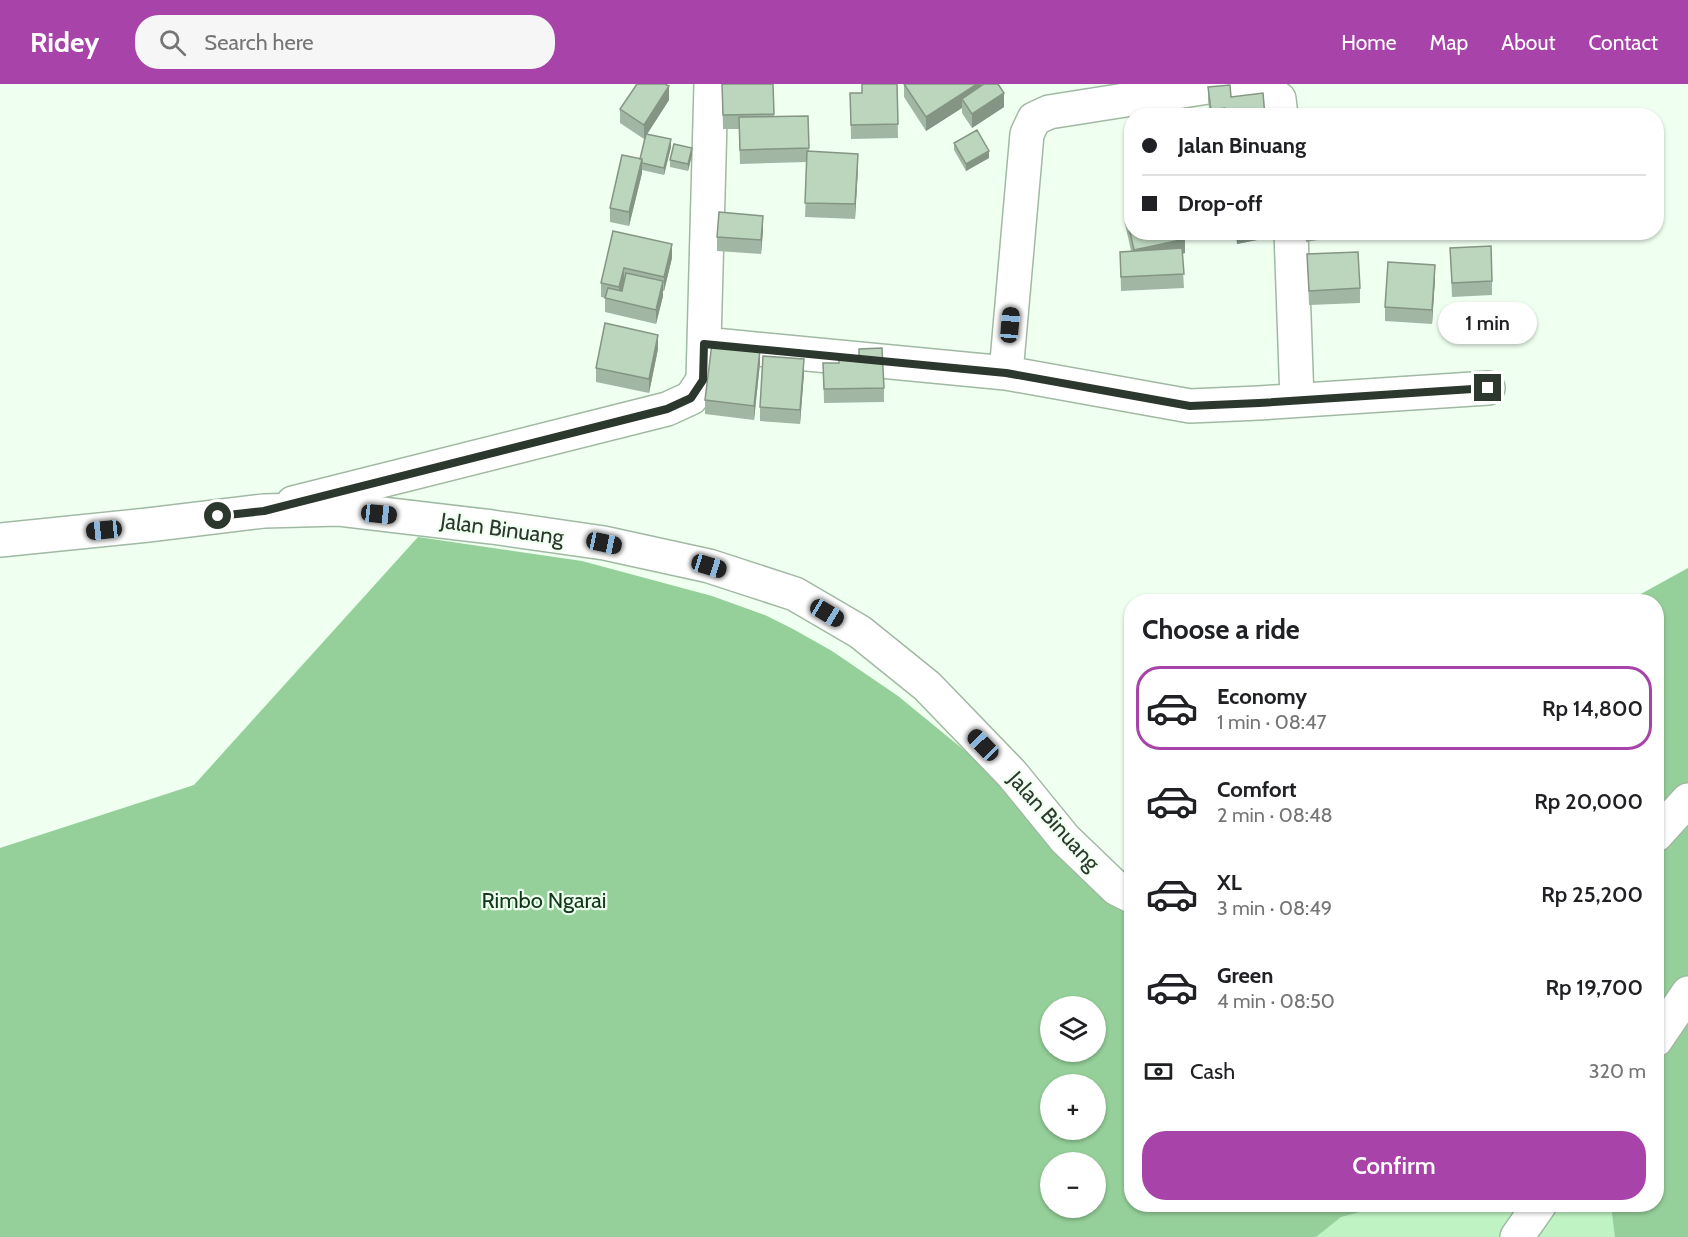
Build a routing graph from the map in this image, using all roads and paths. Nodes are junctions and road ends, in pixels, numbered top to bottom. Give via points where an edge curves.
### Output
1 (711, 84) edge
2 (1229, 84) edge
3 (1280, 108) edge
4 (1291, 240) edge
5 (704, 344) junction
6 (1006, 373) junction
7 (1488, 388) dead end
8 (1297, 400) junction
9 (264, 511) junction
10 (0, 540) edge
11 (1688, 800) edge
12 (1664, 826) edge
13 (1124, 892) edge
14 (1688, 993) edge
15 (1664, 1029) edge
16 (1534, 1212) edge
17 (1517, 1237) edge

1 - 5 street
2 - 3 street via 1261,86 1279,99
2 - 6 street via 1049,112 1034,119 1027,134
4 - 8 street
5 - 6 street
5 - 9 street via 703,380 691,398 667,409
6 - 8 street via 1190,406
7 - 8 street
9 - 10 street, Jalan Binuang
9 - 13 street, Jalan Binuang via 339,509 604,543 709,566 795,594 860,632 927,686 1012,774 1065,839
11 - 12 street
14 - 15 street
16 - 17 street

